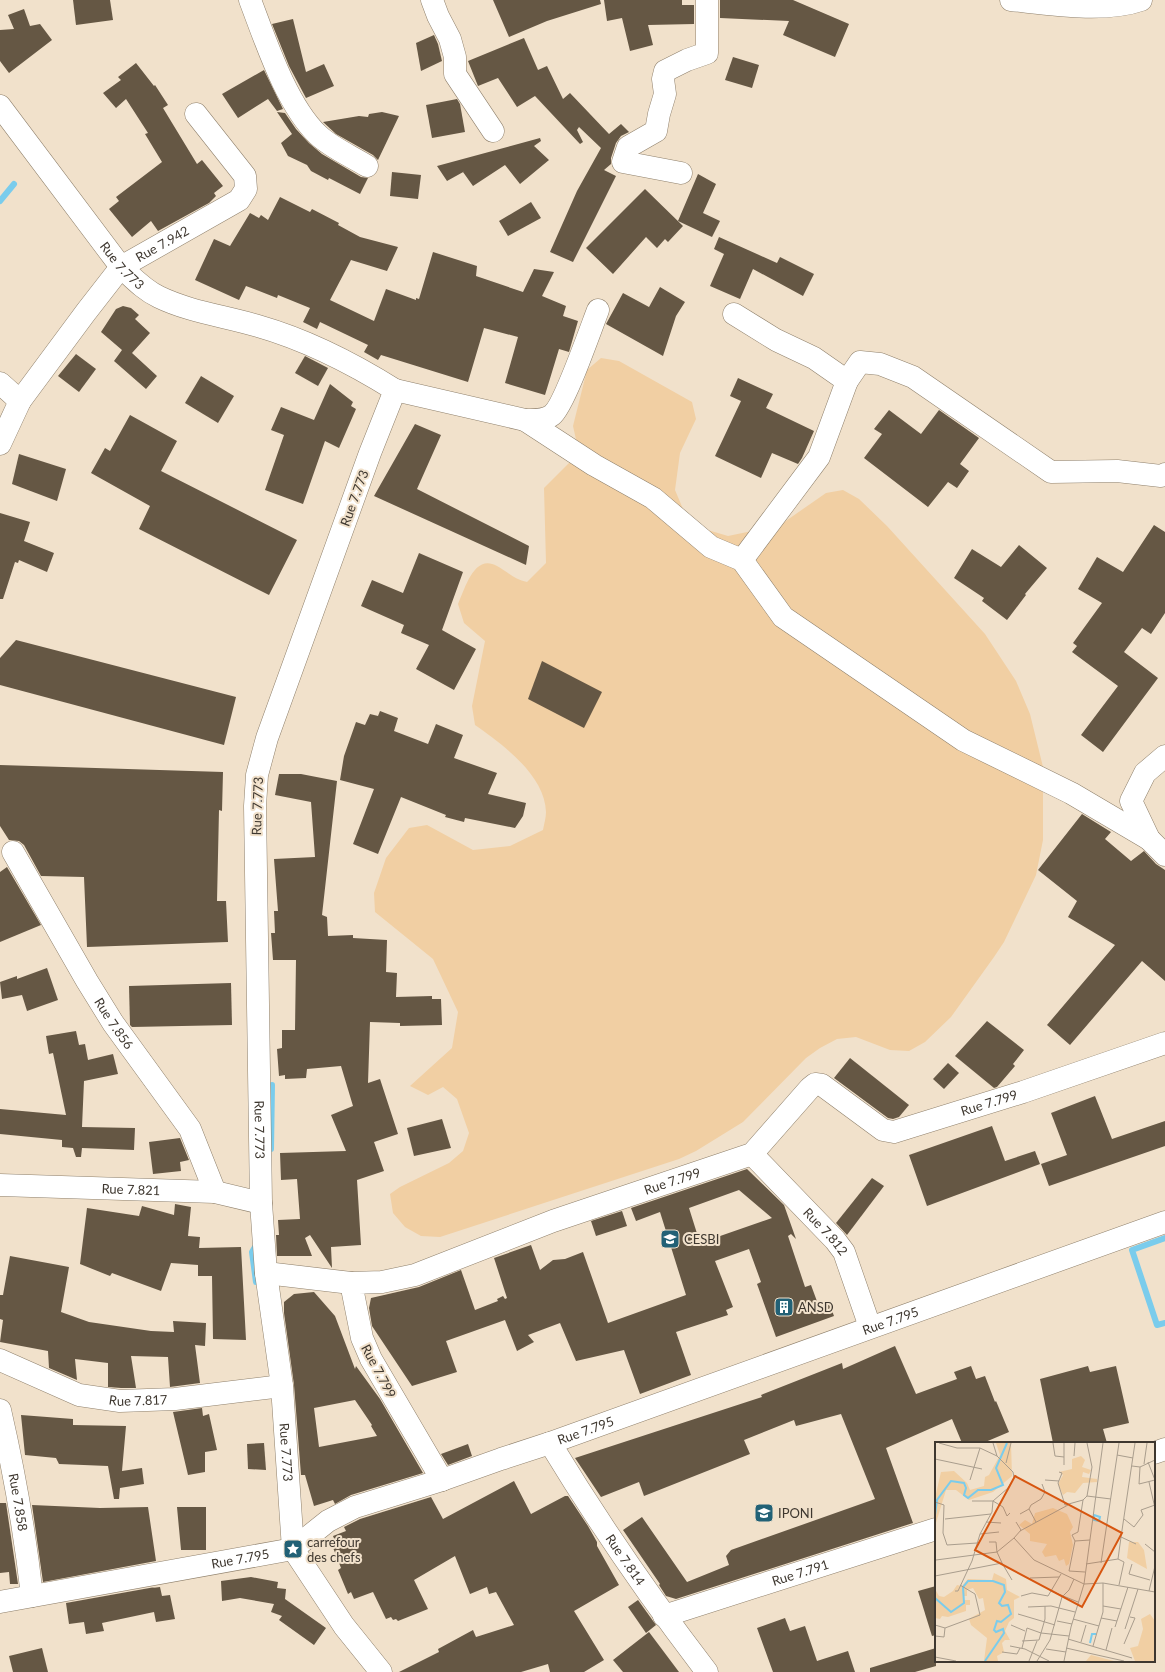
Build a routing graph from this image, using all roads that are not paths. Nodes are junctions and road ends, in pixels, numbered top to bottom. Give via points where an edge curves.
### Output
1 (250, 0) edge
2 (432, 0) edge
3 (706, 0) edge
4 (1011, 0) edge
5 (1141, 0) edge
6 (0, 106) edge
7 (196, 114) dead end
8 (493, 131) dead end
9 (367, 166) dead end
10 (681, 173) dead end
11 (121, 267) junction
12 (598, 310) dead end
13 (734, 314) dead end
14 (847, 381) junction
15 (0, 384) edge
16 (395, 390) junction
17 (20, 402) junction
18 (525, 420) junction
19 (0, 444) edge
20 (1165, 474) edge
21 (742, 560) junction
22 (1165, 756) edge
23 (1148, 839) junction
24 (12, 852) dead end
25 (1165, 855) edge
26 (1165, 1043) edge
27 (752, 1154) junction
28 (0, 1185) edge
29 (215, 1192) junction
30 (261, 1203) junction
31 (1165, 1222) edge
32 (266, 1273) junction
33 (351, 1283) junction
34 (870, 1327) junction
35 (0, 1360) edge
36 (282, 1386) junction
37 (0, 1410) edge
38 (550, 1443) junction
39 (1165, 1449) edge
40 (1155, 1453) edge
41 (442, 1480) junction
42 (935, 1529) edge
43 (293, 1549) junction
44 (32, 1596) junction
45 (0, 1602) edge
46 (664, 1616) junction
47 (382, 1672) edge
48 (707, 1672) edge

1 - 9 street via 278,72 301,114 318,135
2 - 8 street via 450,39 455,57 455,74
3 - 10 street via 707,54 664,71 665,94 656,131 628,147 623,162
4 - 5 street via 1096,7
6 - 11 street, Rue 7.773
7 - 11 street, Rue 7.942 via 245,176 246,189 239,200
11 - 16 street, Rue 7.773 via 158,297 204,314 258,326 307,343 361,369
11 - 17 street, Rue 7.942
12 - 18 street via 563,397 553,414 542,420
13 - 14 street via 776,340 814,358
14 - 20 street via 860,362 880,364 913,377 1051,472 1117,471 1161,476
14 - 21 street via 820,457
15 - 17 street
16 - 18 street
16 - 30 street, Rue 7.773 via 267,738 257,775 255,806
17 - 19 street, Rue 7.942
18 - 21 street via 653,498 711,547
21 - 23 street via 783,617 963,740 1071,793
22 - 23 street via 1145,773 1131,801
23 - 25 street
24 - 29 street, Rue 7.856 via 113,1023 187,1124
26 - 27 street, Rue 7.799 via 1023,1092 894,1132 883,1130 822,1085 815,1084
27 - 33 street, Rue 7.799 via 553,1220 415,1275 382,1282
27 - 34 street, Rue 7.812 via 844,1252
28 - 29 street, Rue 7.821
29 - 30 street, Rue 7.821
30 - 32 street, Rue 7.773
31 - 34 street, Rue 7.795
32 - 33 street
32 - 36 street, Rue 7.773
33 - 41 street, Rue 7.799 via 362,1338 371,1359
34 - 38 street, Rue 7.795
35 - 36 street, Rue 7.817 via 79,1394 120,1401 175,1399
36 - 43 street, Rue 7.773
37 - 44 street, Rue 7.858 via 13,1466
38 - 41 street, Rue 7.795
38 - 46 street, Rue 7.814 via 583,1497
39 - 40 street
41 - 43 street, Rue 7.795 via 355,1507 328,1522
42 - 46 street, Rue 7.791
43 - 44 street, Rue 7.795
43 - 47 street, Rue 7.773 via 344,1626
44 - 45 street, Rue 7.795
46 - 48 street, Rue 7.814

